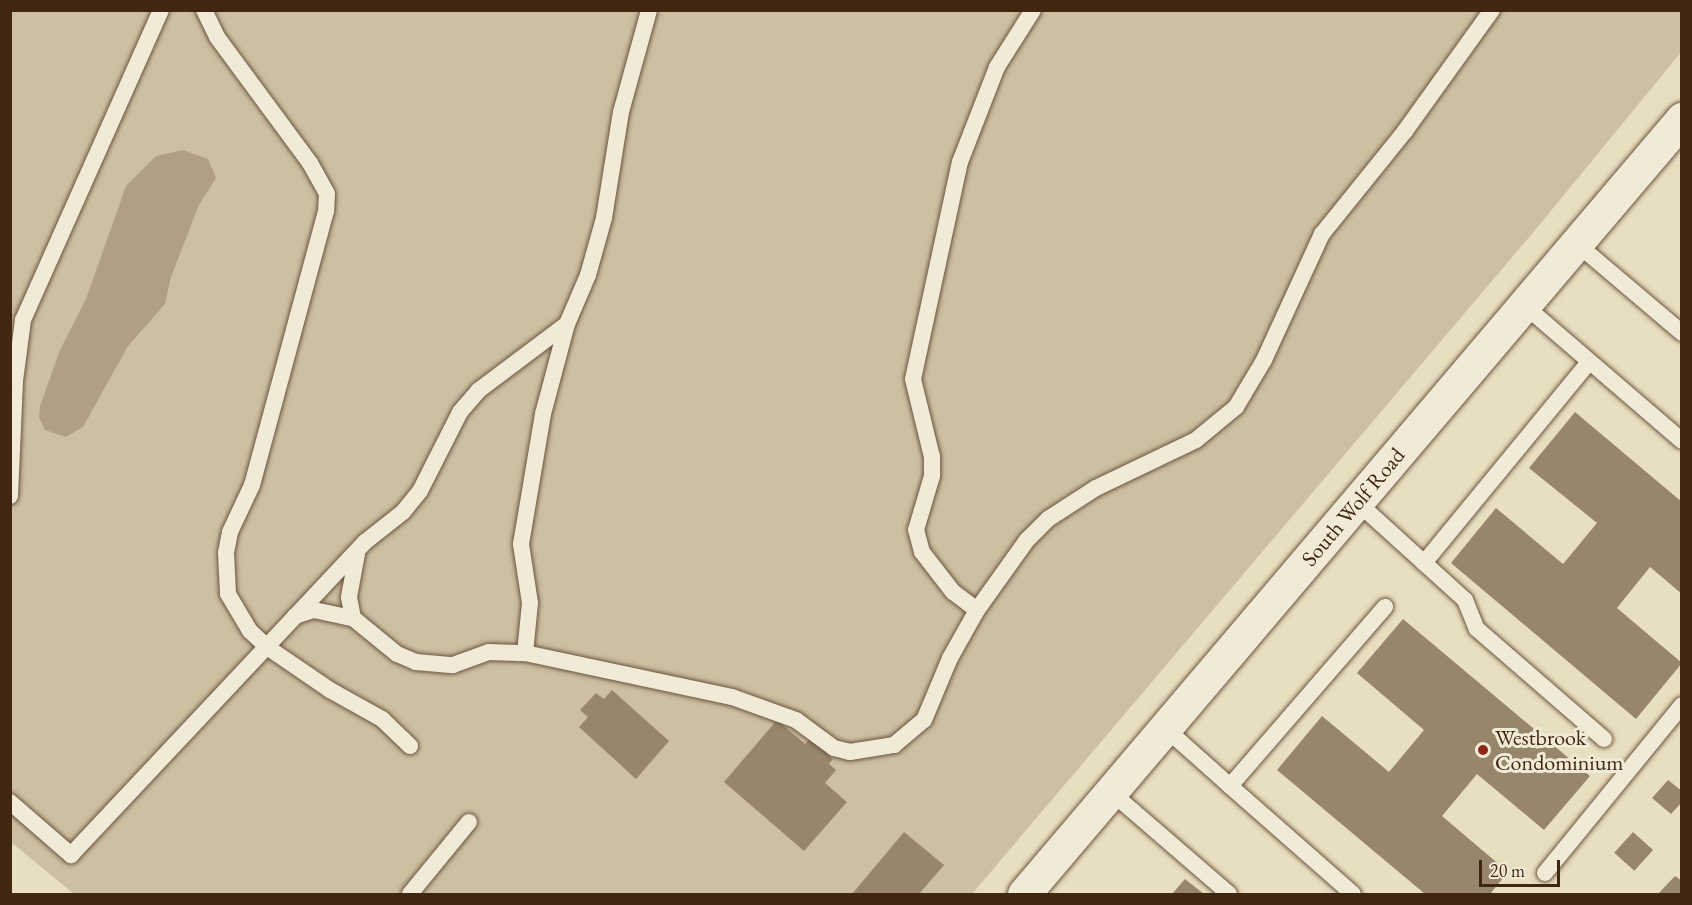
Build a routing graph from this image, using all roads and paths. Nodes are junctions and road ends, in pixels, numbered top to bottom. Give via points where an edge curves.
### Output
1 (161, 10) edge
2 (204, 10) edge
3 (649, 10) edge
4 (1033, 10) edge
5 (1492, 10) edge
6 (1682, 119) edge
7 (1576, 243) junction
8 (1524, 305) junction
9 (567, 324) junction
10 (1682, 333) edge
11 (1589, 362) junction
12 (1682, 441) edge
13 (10, 496) edge
14 (1357, 502) junction
15 (358, 549) junction
16 (1424, 562) junction
17 (1385, 607) dead end
18 (977, 610) junction
19 (296, 616) junction
20 (353, 618) junction
21 (267, 647) junction
22 (525, 653) junction
23 (1682, 705) edge
24 (1165, 728) junction
25 (1604, 739) dead end
26 (410, 746) dead end
27 (1230, 786) junction
28 (1111, 792) junction
29 (10, 802) edge
30 (469, 822) dead end
31 (1545, 873) dead end
32 (410, 894) edge
33 (1024, 894) edge
34 (1229, 894) edge
35 (1353, 894) edge

1 - 13 lane via 23,320 15,381
2 - 21 lane via 217,37 310,163 327,194 326,211 252,485 230,532 226,553 228,594 250,631
3 - 9 lane via 621,112 604,218 588,275
4 - 18 lane via 997,67 960,162 914,379 932,457 932,476 916,530 922,552 953,592
5 - 18 lane via 1405,131 1322,234 1264,360 1236,407 1196,440 1096,488 1048,519 1027,540
6 - 7 main road, South Wolf Road
7 - 8 main road, South Wolf Road
7 - 10 lane
8 - 11 lane
8 - 14 main road, South Wolf Road
9 - 15 lane via 478,390 460,412 420,491 385,529
9 - 22 lane via 543,414 527,501 522,544 530,603
11 - 12 lane
11 - 16 lane
14 - 16 lane
14 - 24 main road, South Wolf Road
15 - 19 lane
15 - 20 lane via 351,572
16 - 25 lane via 1465,600 1477,629
17 - 27 lane
18 - 22 lane via 950,658 924,720 894,745 850,752 834,748 796,720 732,697
19 - 20 lane via 315,610
19 - 21 lane
20 - 22 lane via 397,654 416,662 453,665 489,652
21 - 26 lane via 330,690 382,719
21 - 29 lane via 70,855
23 - 31 lane
24 - 27 lane
24 - 28 main road, South Wolf Road
27 - 35 lane
28 - 33 main road, South Wolf Road
28 - 34 lane
30 - 32 lane

